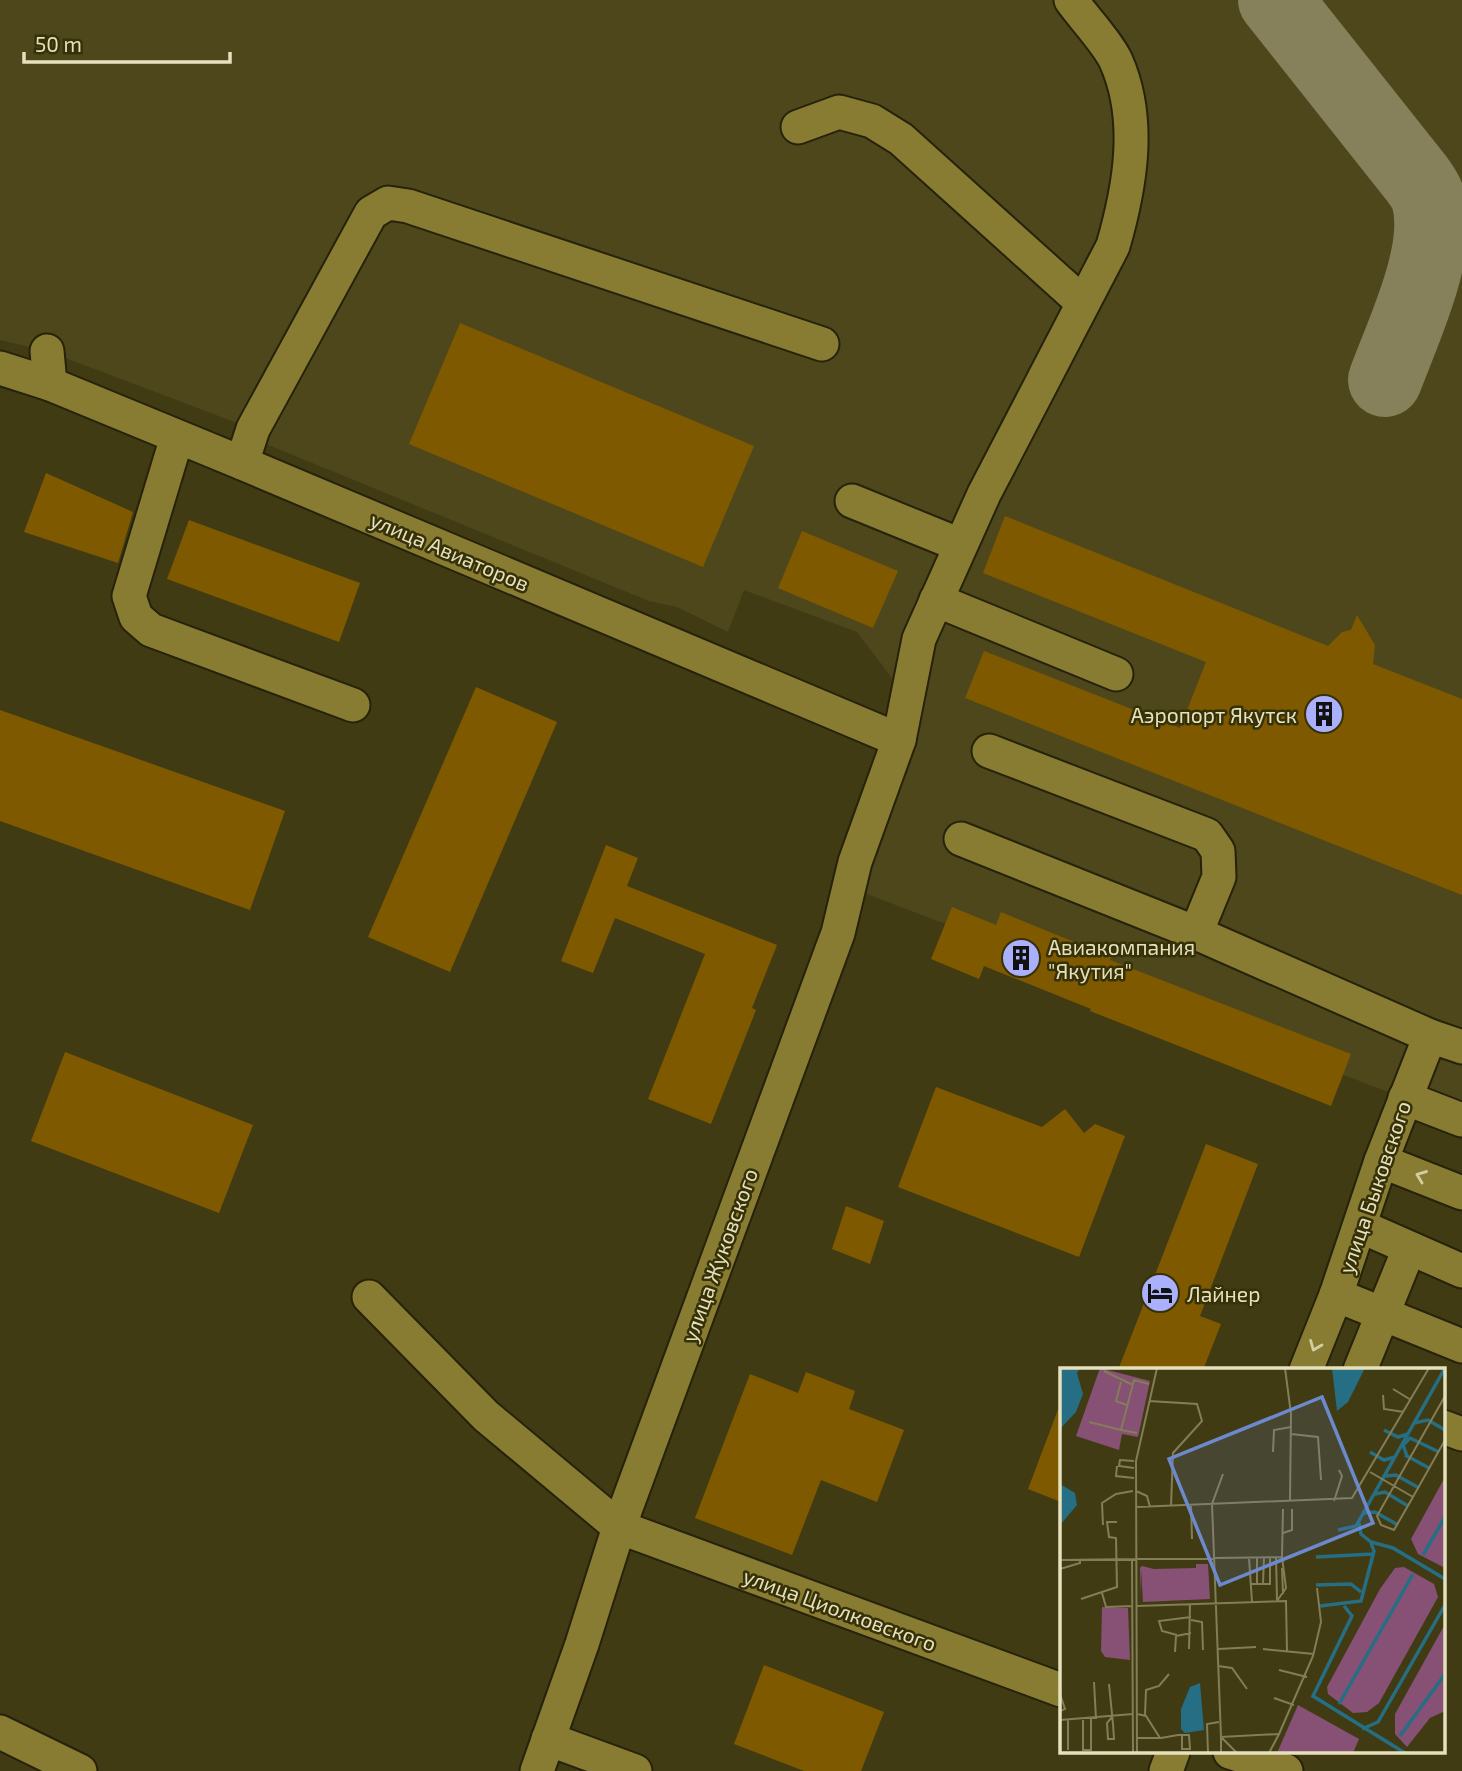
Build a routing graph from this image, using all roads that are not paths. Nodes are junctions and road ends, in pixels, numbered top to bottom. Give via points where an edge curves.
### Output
1 (1071, 0) edge
2 (798, 127) dead end
3 (1083, 303) junction
4 (822, 344) dead end
5 (47, 351) dead end
6 (0, 368) edge
7 (50, 384) junction
8 (177, 437) junction
9 (242, 463) junction
10 (852, 501) dead end
11 (960, 545) junction
12 (936, 600) junction
13 (1116, 674) dead end
14 (353, 705) dead end
15 (899, 740) junction
16 (989, 751) dead end
17 (961, 839) dead end
18 (1196, 933) junction
19 (1430, 1036) junction
20 (1462, 1048) edge
21 (1405, 1098) junction
22 (1462, 1120) edge
23 (1381, 1161) junction
24 (1462, 1192) edge
25 (1360, 1226) junction
26 (1409, 1249) junction
27 (1462, 1271) edge
28 (1336, 1295) junction
29 (369, 1297) dead end
30 (1382, 1314) junction
31 (1462, 1346) edge
32 (1307, 1368) edge
33 (1361, 1368) edge
34 (1444, 1427) edge
35 (1462, 1434) edge
36 (619, 1527) junction
37 (1060, 1690) edge
38 (0, 1732) edge
39 (548, 1739) junction
40 (1172, 1754) edge
41 (1236, 1754) edge
42 (80, 1771) edge
43 (537, 1771) edge
44 (635, 1771) edge
45 (1166, 1771) edge
46 (1286, 1771) edge

1 - 3 street, улица Жуковского via 1116,59 1129,106 1132,154 1113,246
2 - 3 street via 839,112 872,121 901,139
3 - 11 street, улица Жуковского
4 - 9 street via 388,202 371,214 254,429
5 - 7 street
6 - 7 street, улица Авиаторов
7 - 8 street, улица Авиаторов
8 - 9 street, улица Авиаторов
8 - 14 street via 129,596 136,617 150,630
9 - 15 street, улица Авиаторов
10 - 11 street
11 - 12 street, улица Жуковского
12 - 13 street
12 - 15 street, улица Жуковского via 919,639
15 - 36 street, улица Жуковского via 855,862 838,933
16 - 18 street via 1207,835 1218,851 1219,877
17 - 18 street
18 - 19 street
19 - 20 street
19 - 21 street, улица Быковского
21 - 22 street
21 - 23 street, улица Быковского
24 -> 23 street
23 - 25 street, улица Быковского
25 - 26 street
25 - 28 street, улица Быковского
26 - 27 street
26 - 30 street
28 - 30 street
28 -> 32 street, улица Быковского
29 - 36 street, улица Циолковского via 486,1416
30 - 31 street
30 - 33 street
34 - 35 street
36 - 37 street, улица Циолковского
36 - 39 street, улица Жуковского
38 - 42 street
39 - 43 street, улица Жуковского
39 - 44 street
40 - 45 street
41 - 46 street

